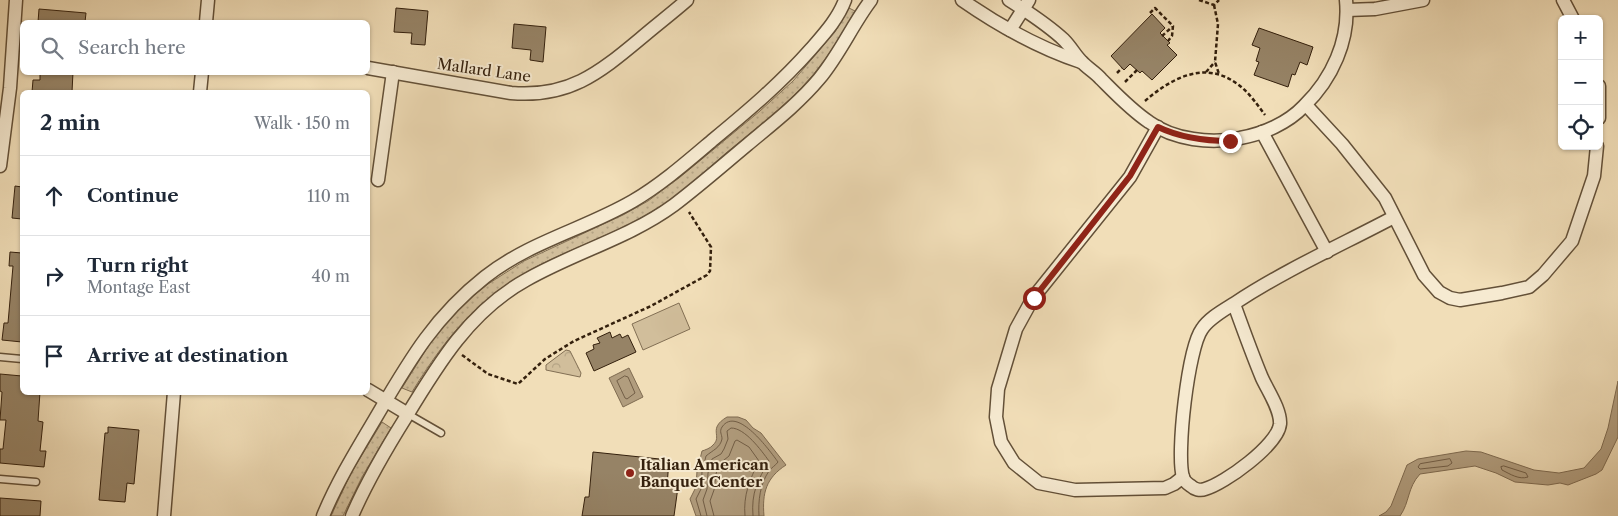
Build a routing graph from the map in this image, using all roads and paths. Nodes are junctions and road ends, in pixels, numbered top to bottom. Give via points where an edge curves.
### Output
1 (16, 0) edge
2 (208, 0) edge
3 (687, 0) edge
4 (845, 0) edge
5 (871, 0) edge
6 (962, 0) edge
7 (1009, 0) edge
8 (1199, 0) edge
9 (1219, 0) edge
10 (1423, 0) edge
11 (1563, 0) edge
12 (1026, 4) edge
13 (1214, 5) junction
14 (1346, 5) edge
15 (1150, 13) dead end
16 (1571, 15) edge
17 (206, 20) edge
18 (1173, 26) junction
19 (1010, 30) junction
20 (1162, 36) dead end
21 (1168, 41) dead end
22 (1081, 62) junction
23 (1215, 62) junction
24 (370, 68) edge
25 (1122, 68) dead end
26 (1137, 70) dead end
27 (393, 72) junction
28 (1117, 73) dead end
29 (1205, 73) junction
30 (1219, 74) junction
31 (202, 75) edge
32 (1125, 82) dead end
33 (5, 87) edge
34 (200, 90) edge
35 (1145, 101) dead end
36 (1306, 105) junction
37 (1265, 115) dead end
38 (1158, 127) junction
39 (1262, 132) junction
40 (1597, 150) edge
41 (0, 166) edge
42 (378, 180) dead end
43 (689, 212) dead end
44 (1394, 217) junction
45 (1327, 252) junction
46 (1234, 304) junction
47 (462, 355) dead end
48 (0, 357) edge
49 (20, 360) edge
50 (370, 391) edge
51 (174, 395) edge
52 (385, 401) junction
53 (408, 414) junction
54 (441, 433) dead end
55 (1183, 477) junction
56 (0, 480) edge
57 (36, 482) dead end
58 (164, 516) edge
59 (323, 516) edge
60 (352, 516) edge

1 - 33 street
2 - 17 street
3 - 27 street, Mallard Lane via 612,63 594,75 560,89 527,95 510,94
4 - 52 street via 837,18 783,80 674,173 632,201 522,252 465,294 430,331
5 - 53 street via 824,72 802,98 699,185 654,218 531,277 494,302 458,337
6 - 19 street
7 - 12 street
8 - 13 path
9 - 13 path
10 - 14 street via 1376,9
11 - 16 street
12 - 19 street
12 - 22 street via 1065,41
13 - 23 path via 1218,24
14 - 36 street via 1341,48 1325,81
15 - 18 path via 1155,8
18 - 20 path
18 - 21 path
19 - 22 street
22 - 38 street via 1136,113
23 - 29 path
23 - 30 path
24 - 27 street, Mallard Lane
25 - 28 path
26 - 32 path
27 - 42 street
29 - 30 path
29 - 35 path via 1170,81
30 - 37 path via 1245,90
31 - 34 street
33 - 41 street
36 - 39 street via 1288,119
36 - 44 street via 1385,198
38 - 39 street via 1188,138 1211,141 1230,141
38 - 55 street via 1130,176 1034,298 1016,329 998,389 996,417 1001,442 1014,463 1039,483 1075,490 1165,488
39 - 45 street
40 - 44 street via 1594,176 1572,241 1543,276 1529,287 1460,300 1438,292 1424,275
43 - 47 path via 711,247 707,275 651,306 574,341 545,360 518,384 488,374
44 - 45 street
45 - 46 street
46 - 55 street via 1202,328 1194,346 1184,407
46 - 55 street via 1276,406 1280,424 1273,440 1254,459 1220,482 1204,490 1197,489
48 - 49 lane
50 - 52 street
51 - 58 street
52 - 53 street
52 - 59 street via 345,469
53 - 54 lane
53 - 60 street via 376,467
56 - 57 lane

